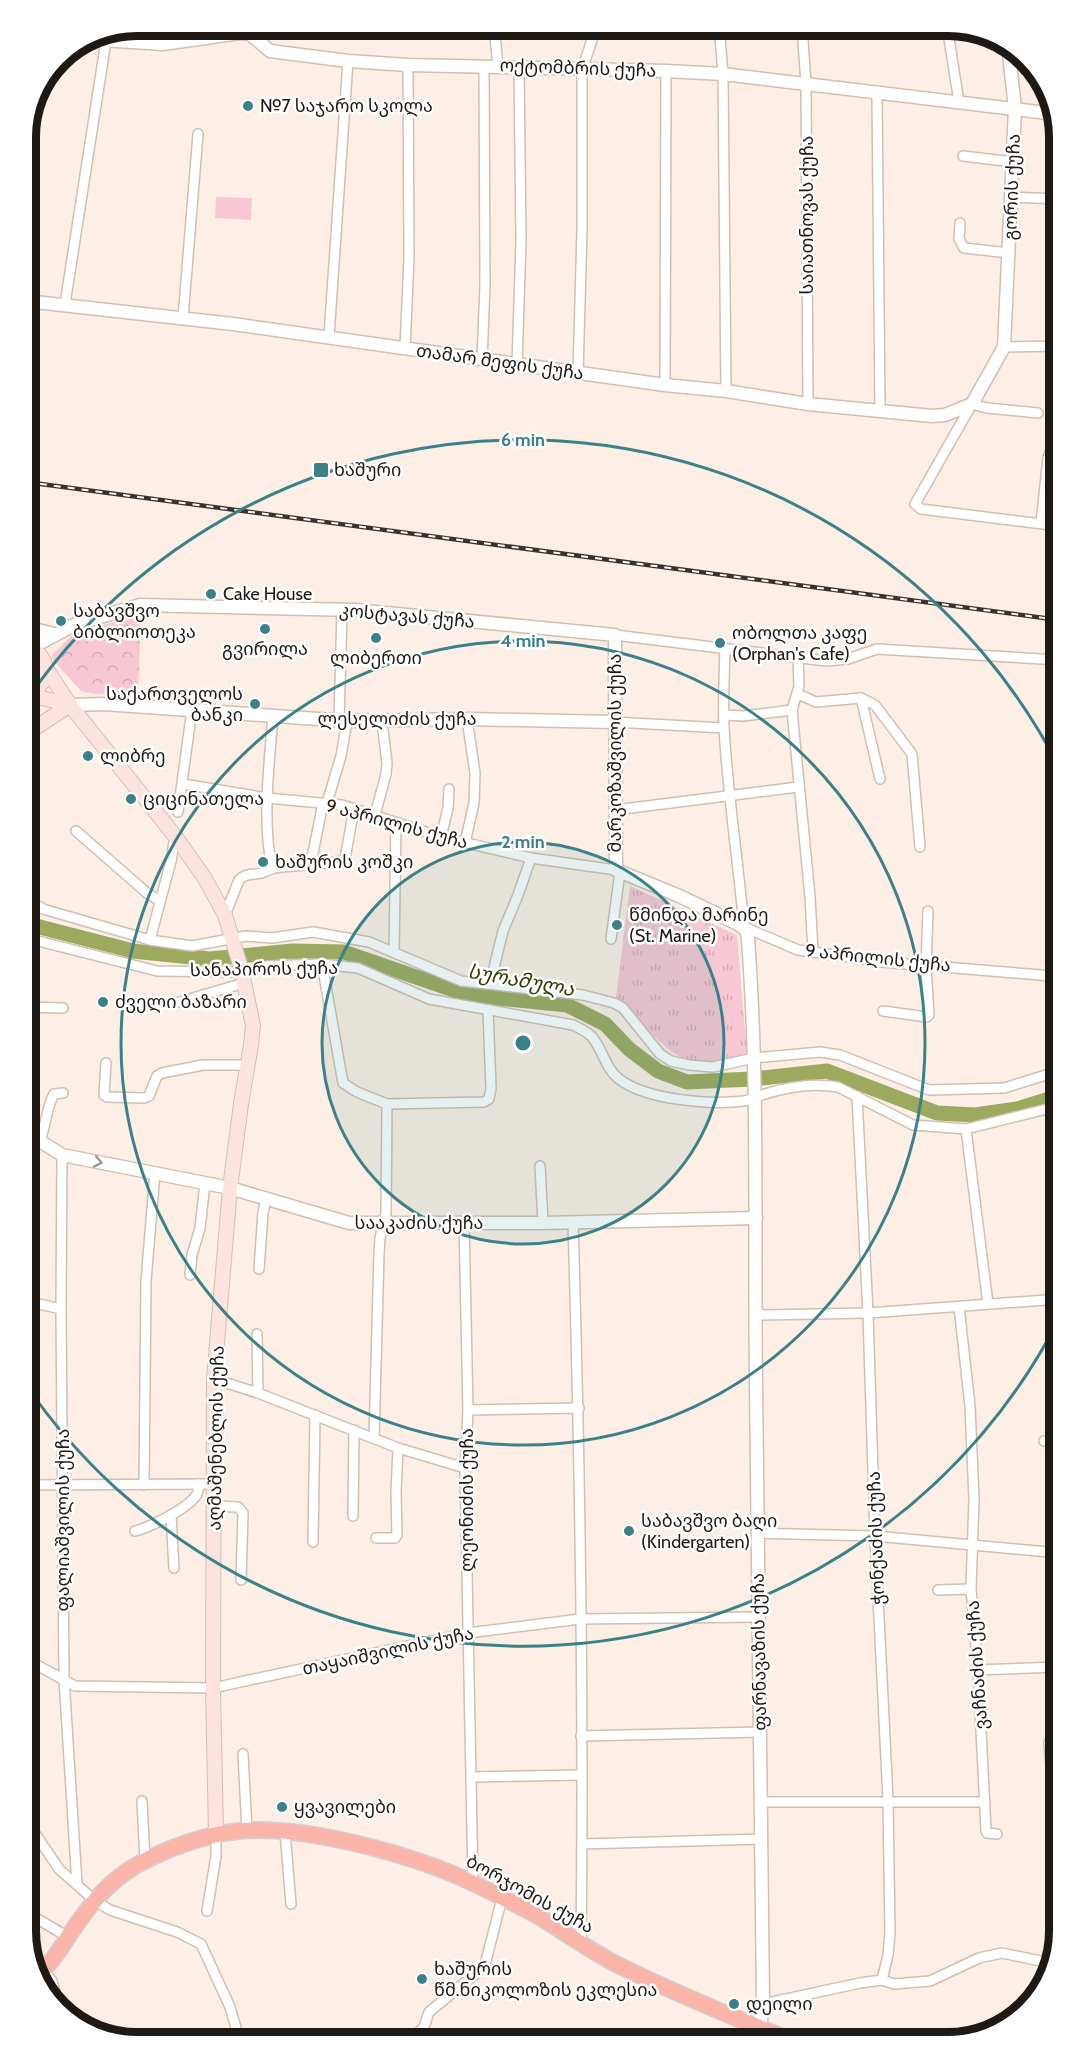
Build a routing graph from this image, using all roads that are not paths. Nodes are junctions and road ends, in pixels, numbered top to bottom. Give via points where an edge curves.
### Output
1 (212, 36) edge
2 (258, 36) edge
3 (495, 36) edge
4 (594, 36) edge
5 (720, 36) edge
6 (803, 36) edge
7 (949, 36) edge
8 (106, 41) edge
9 (108, 41) edge
10 (1009, 57) edge
11 (348, 61) junction
12 (408, 65) junction
13 (484, 66) junction
14 (498, 66) junction
15 (519, 68) junction
16 (582, 70) junction
17 (666, 71) junction
18 (723, 74) junction
19 (806, 84) junction
20 (877, 92) junction
21 (959, 102) junction
22 (1015, 109) junction
23 (1045, 113) edge
24 (198, 134) dead end
25 (963, 156) dead end
26 (1013, 162) junction
27 (1011, 197) junction
28 (1049, 198) edge
29 (960, 223) dead end
30 (1009, 253) junction
31 (36, 303) edge
32 (65, 304) junction
33 (183, 318) junction
34 (329, 336) junction
35 (1004, 346) junction
36 (1049, 346) edge
37 (405, 348) junction
38 (482, 360) junction
39 (517, 365) junction
40 (578, 374) junction
41 (664, 386) junction
42 (726, 391) junction
43 (808, 404) junction
44 (972, 404) junction
45 (880, 411) junction
46 (1038, 413) dead end
47 (1049, 455) edge
48 (1041, 524) junction
49 (1049, 525) edge
50 (342, 609) junction
51 (36, 630) edge
52 (54, 634) junction
53 (615, 635) junction
54 (36, 641) edge
55 (725, 650) junction
56 (36, 652) edge
57 (798, 659) junction
58 (1049, 659) edge
59 (46, 668) junction
60 (36, 687) edge
61 (36, 693) edge
62 (798, 694) junction
63 (861, 698) junction
64 (70, 705) junction
65 (192, 709) junction
66 (792, 710) junction
67 (724, 715) junction
68 (273, 716) junction
69 (467, 719) junction
70 (343, 721) junction
71 (382, 722) junction
72 (614, 722) junction
73 (36, 727) edge
74 (724, 728) junction
75 (880, 779) dead end
76 (183, 784) junction
77 (798, 787) junction
78 (449, 789) dead end
79 (729, 796) junction
80 (267, 798) junction
81 (325, 803) junction
82 (354, 808) junction
83 (615, 810) junction
84 (178, 812) dead end
85 (375, 815) junction
86 (396, 822) junction
87 (76, 831) dead end
88 (175, 836) junction
89 (441, 837) junction
90 (465, 843) junction
91 (920, 847) dead end
92 (531, 858) junction
93 (311, 863) junction
94 (272, 869) junction
95 (618, 871) junction
96 (160, 901) junction
97 (36, 905) edge
98 (928, 911) dead end
99 (225, 915) junction
100 (744, 927) junction
101 (611, 939) dead end
102 (36, 940) edge
103 (150, 940) junction
104 (232, 940) junction
105 (394, 951) junction
106 (813, 952) junction
107 (322, 964) junction
108 (926, 966) junction
109 (243, 974) junction
110 (1049, 976) edge
111 (490, 984) junction
112 (179, 1002) dead end
113 (36, 1008) edge
114 (63, 1008) dead end
115 (488, 1011) junction
116 (883, 1011) dead end
117 (754, 1062) junction
118 (106, 1063) dead end
119 (248, 1065) junction
120 (1049, 1074) edge
121 (63, 1093) dead end
122 (857, 1095) junction
123 (755, 1097) junction
124 (387, 1104) junction
125 (1049, 1108) edge
126 (966, 1129) junction
127 (36, 1138) edge
128 (40, 1141) junction
129 (62, 1155) junction
130 (540, 1166) dead end
131 (155, 1173) junction
132 (206, 1183) junction
133 (230, 1188) junction
134 (266, 1199) junction
135 (756, 1218) junction
136 (543, 1222) junction
137 (573, 1222) junction
138 (464, 1223) junction
139 (384, 1224) junction
140 (259, 1269) dead end
141 (190, 1275) dead end
142 (1049, 1300) edge
143 (36, 1303) edge
144 (988, 1304) junction
145 (959, 1307) junction
146 (61, 1309) junction
147 (868, 1313) junction
148 (755, 1315) junction
149 (257, 1334) dead end
150 (214, 1379) junction
151 (258, 1393) junction
152 (579, 1407) junction
153 (468, 1410) junction
154 (315, 1415) junction
155 (354, 1430) junction
156 (374, 1438) junction
157 (1049, 1440) edge
158 (1044, 1441) dead end
159 (398, 1448) junction
160 (465, 1468) junction
161 (199, 1484) junction
162 (214, 1484) junction
163 (36, 1485) edge
164 (63, 1485) junction
165 (144, 1485) junction
166 (214, 1506) junction
167 (171, 1515) junction
168 (353, 1516) dead end
169 (135, 1532) dead end
170 (757, 1533) junction
171 (875, 1536) junction
172 (376, 1538) dead end
173 (313, 1542) dead end
174 (974, 1546) junction
175 (1049, 1552) edge
176 (174, 1568) dead end
177 (241, 1580) dead end
178 (971, 1589) junction
179 (938, 1590) dead end
180 (757, 1617) junction
181 (580, 1619) junction
182 (468, 1633) junction
183 (36, 1664) edge
184 (1049, 1667) edge
185 (978, 1670) junction
186 (64, 1679) junction
187 (213, 1688) junction
188 (761, 1732) junction
189 (581, 1736) junction
190 (243, 1754) dead end
191 (581, 1775) junction
192 (471, 1777) junction
193 (888, 1800) junction
194 (142, 1801) dead end
195 (762, 1802) junction
196 (985, 1802) junction
197 (247, 1831) junction
198 (285, 1832) junction
199 (216, 1834) junction
200 (997, 1834) dead end
201 (36, 1835) edge
202 (762, 1839) junction
203 (582, 1844) junction
204 (146, 1861) junction
205 (473, 1883) junction
206 (77, 1884) junction
207 (502, 1898) junction
208 (94, 1900) junction
209 (291, 1904) dead end
210 (207, 1911) dead end
211 (36, 1918) edge
212 (68, 1936) junction
213 (581, 1944) junction
214 (1044, 1962) edge
215 (44, 1968) edge
216 (882, 1980) junction
217 (763, 2004) junction
218 (760, 2028) junction
219 (237, 2032) edge
220 (419, 2032) edge
221 (765, 2032) edge

1 - 9 street, ოქტომბრის ქუჩა via 163,44
2 - 11 street, ოქტომბრის ქუჩა via 270,51
3 - 14 street
4 - 16 street
5 - 18 street
6 - 19 street, საიათნოვას ქუჩა
7 - 21 street
8 - 32 street
10 - 22 street, გორის ქუჩა
11 - 12 street, ოქტომბრის ქუჩა
11 - 34 street
12 - 13 street, ოქტომბრის ქუჩა
12 - 37 street via 409,258
13 - 14 street, ოქტომბრის ქუჩა
13 - 38 street
14 - 15 street, ოქტომბრის ქუჩა
15 - 16 street, ოქტომბრის ქუჩა
15 - 39 street via 521,241
16 - 17 street, ოქტომბრის ქუჩა
16 - 40 street
17 - 18 street, ოქტომბრის ქუჩა
17 - 41 street
18 - 19 street, ოქტომბრის ქუჩა
18 - 42 street
19 - 20 street, ოქტომბრის ქუჩა
19 - 43 street, საიათნოვას ქუჩა
20 - 21 street, ოქტომბრის ქუჩა
20 - 45 street
21 - 22 street, ოქტომბრის ქუჩა
22 - 23 street, ოქტომბრის ქუჩა
22 - 26 street, გორის ქუჩა
24 - 33 street
25 - 26 street
26 - 27 street, გორის ქუჩა
27 - 28 street
27 - 30 street, გორის ქუჩა
29 - 30 street via 959,240 964,248
30 - 35 street, გორის ქუჩა
31 - 32 street, თამარ მეფის ქუჩა
32 - 33 street, თამარ მეფის ქუჩა
33 - 34 street, თამარ მეფის ქუჩა
34 - 37 street, თამარ მეფის ქუჩა
35 - 36 street
35 - 44 street
37 - 38 street, თამარ მეფის ქუჩა
38 - 39 street, თამარ მეფის ქუჩა
39 - 40 street, თამარ მეფის ქუჩა
40 - 41 street, თამარ მეფის ქუჩა
41 - 42 street, თამარ მეფის ქუჩა
42 - 43 street, თამარ მეფის ქუჩა
43 - 45 street, თამარ მეფის ქუჩა
44 - 45 street, თამარ მეფის ქუჩა via 932,416
44 - 46 street
44 - 48 street via 915,504 921,509
47 - 48 street
48 - 49 street
50 - 52 street, კოსტავას ქუჩა via 140,605
50 - 53 street, კოსტავას ქუჩა
50 - 70 street
51 - 52 street
52 - 54 street, კოსტავას ქუჩა
53 - 55 street, კოსტავას ქუჩა
53 - 72 street, მარკოზაშვილის ქუჩა
55 - 57 street, კოსტავას ქუჩა
55 - 67 street
56 - 59 main road
57 - 58 street, კოსტავას ქუჩა via 837,662 877,649
57 - 62 street
59 - 60 main road
59 - 64 main road
61 - 64 main road
62 - 63 street via 816,702
62 - 66 street
63 - 75 street
63 - 91 street via 875,705 912,754
64 - 65 street, ლესელიძის ქუჩა
64 - 73 main road
64 - 88 main road
65 - 68 street, ლესელიძის ქუჩა
65 - 76 street
66 - 67 street
66 - 77 street
67 - 74 street
68 - 70 street, ლესელიძის ქუჩა
68 - 80 street
69 - 71 street, ლესელიძის ქუჩა
69 - 72 street, ლესელიძის ქუჩა
69 - 90 street via 475,773 474,803
70 - 71 street, ლესელიძის ქუჩა
70 - 81 street via 341,756
71 - 85 street via 387,763
72 - 74 street, ლესელიძის ქუჩა
72 - 83 street, მარკოზაშვილის ქუჩა
74 - 79 street
76 - 80 street, 9 აპრილის ქუჩა
76 - 84 street
77 - 79 street
77 - 106 street
78 - 89 street
79 - 83 street
79 - 100 street
80 - 81 street, 9 აპრილის ქუჩა
80 - 94 street
81 - 82 street, 9 აპრილის ქუჩა
81 - 93 street
82 - 85 street, 9 აპრილის ქუჩა
82 - 93 street via 345,859
83 - 95 street, მარკოზაშვილის ქუჩა
85 - 86 street, 9 აპრილის ქუჩა
86 - 89 street, 9 აპრილის ქუჩა
86 - 105 street
87 - 96 street
88 - 96 street
88 - 99 main road
89 - 90 street, 9 აპრილის ქუჩა
90 - 92 street, 9 აპრილის ქუჩა
92 - 95 street, 9 აპრილის ქუჩა
92 - 111 street via 503,931
93 - 94 street
94 - 99 street via 241,877
95 - 100 street, 9 აპრილის ქუჩა
95 - 101 street
96 - 103 street
97 - 103 street
98 - 108 street
99 - 104 main road
100 - 106 street, 9 აპრილის ქუჩა via 798,950
100 - 117 street via 749,953
102 - 109 street, სანაპიროს ქუჩა via 157,971
103 - 104 street via 192,946
104 - 105 street via 313,932 369,942
104 - 109 main road, აღმაშენებლის ქუჩა
105 - 111 street via 461,981
106 - 108 street, 9 აპრილის ქუჩა
107 - 109 street, სანაპიროს ქუჩა via 268,966
107 - 115 street, სანაპიროს ქუჩა via 358,968 429,999
107 - 124 street via 343,1083
108 - 110 street, 9 აპრილის ქუჩა
108 - 116 street via 930,1012 927,1017
109 - 112 street
109 - 119 main road, აღმაშენებლის ქუჩა via 253,1025
111 - 117 street via 583,995 614,1003 671,1061 713,1067
113 - 114 street
115 - 123 street, სანაპიროს ქუჩა via 573,1025 592,1036 604,1061 619,1079 650,1094 703,1102
115 - 124 street via 489,1099
117 - 120 street via 819,1052 840,1055 929,1090 1004,1088
117 - 123 street, ფარნავაზის ქუჩა
118 - 119 street via 104,1095 145,1098 162,1073 203,1065
119 - 133 main road, აღმაშენებლის ქუჩა
121 - 128 street via 54,1094 51,1100
122 - 123 street, სანაპიროს ქუჩა via 838,1087 816,1085
122 - 126 street, სანაპიროს ქუჩა via 913,1125
122 - 147 street, ჭონქაძის ქუჩა
123 - 135 street, ფარნავაზის ქუჩა
124 - 139 street
125 - 126 street, სანაპიროს ქუჩა
126 - 144 street
127 - 128 street, სააკაძის ქუჩა
128 - 129 street, სააკაძის ქუჩა
129 -> 131 street, სააკაძის ქუჩა
129 - 146 street, ფალიაშვილის ქუჩა
130 - 136 street
131 - 132 street, სააკაძის ქუჩა
131 - 165 street via 146,1281
132 - 133 street, სააკაძის ქუჩა
132 - 141 street
133 - 134 street, სააკაძის ქუჩა
133 - 150 main road, აღმაშენებლის ქუჩა
134 - 139 street, სააკაძის ქუჩა via 349,1223
134 - 140 street
135 - 137 street, სააკაძის ქუჩა
135 - 148 street, ფარნავაზის ქუჩა
136 - 137 street, სააკაძის ქუჩა
136 - 138 street, სააკაძის ქუჩა
137 - 152 street
138 - 139 street, სააკაძის ქუჩა
138 - 153 street, ლეონიძის ქუჩა
139 - 156 street via 380,1245
142 - 144 street
143 - 146 street
144 - 145 street
145 - 147 street
145 - 174 street, ვაჩნაძის ქუჩა via 970,1406
146 - 164 street, ფალიაშვილის ქუჩა
147 - 148 street
147 - 171 street, ჭონქაძის ქუჩა
148 - 170 street, ფარნავაზის ქუჩა
149 - 151 street
150 - 151 street
150 - 162 main road, აღმაშენებლის ქუჩა
151 - 154 street
152 - 153 street
152 - 181 street
153 - 160 street, ლეონიძის ქუჩა
154 - 155 street
154 - 173 street
155 - 156 street
155 - 168 street
156 - 159 street
157 - 158 street
159 - 160 street
159 - 172 street via 398,1535
160 - 182 street, ლეონიძის ქუჩა
161 - 162 street
161 - 165 street
161 - 167 street via 197,1494
162 - 166 main road, აღმაშენებლის ქუჩა
163 - 164 street
164 - 165 street
164 - 186 street, ფალიაშვილის ქუჩა
166 - 177 street via 238,1507 243,1513
166 - 187 main road, აღმაშენებლის ქუჩა
167 - 169 street
167 - 176 street
170 - 171 street
170 - 180 street, ფარნავაზის ქუჩა
171 - 174 street
171 - 193 street, ჭონქაძის ქუჩა
174 - 175 street
174 - 178 street, ვაჩნაძის ქუჩა
178 - 179 street
178 - 185 street, ვაჩნაძის ქუჩა
180 - 181 street, თაყაიშვილის ქუჩა
180 - 188 street, ფარნავაზის ქუჩა
181 - 182 street, თაყაიშვილის ქუჩა
181 - 189 street
182 - 187 street, თაყაიშვილის ქუჩა
182 - 192 street, ლეონიძის ქუჩა
183 - 186 street, თაყაიშვილის ქუჩა
184 - 185 street
185 - 196 street, ვაჩნაძის ქუჩა
186 - 187 street, თაყაიშვილის ქუჩა via 75,1686
186 - 206 street, ფალიაშვილის ქუჩა
187 - 199 main road, აღმაშენებლის ქუჩა
188 - 189 street
188 - 195 street, ფარნავაზის ქუჩა
189 - 191 street
190 - 197 street
191 - 192 street
191 - 203 street
192 - 205 street, ლეონიძის ქუჩა
193 - 195 street
193 - 196 street
193 - 216 street, ჭონქაძის ქუჩა via 890,1933
194 - 204 street
195 - 202 street, ფარნავაზის ქუჩა
196 - 200 street, ვაჩნაძის ქუჩა via 986,1831
197 - 198 highway, ბორჯომის ქუჩა
197 - 199 highway, ბორჯომის ქუჩა
198 - 205 highway, ბორჯომის ქუჩა via 412,1859
198 - 209 street
199 - 204 highway, ბორჯომის ქუჩა
199 - 210 street, აღმაშენებლის ქუჩა
201 - 206 street via 59,1869
202 - 203 street
202 - 217 street, ფარნავაზის ქუჩა
203 - 213 street
204 - 208 highway, ბორჯომის ქუჩა via 120,1876
205 - 207 highway, ბორჯომის ქუჩა
206 - 208 street
207 - 213 highway, ბორჯომის ქუჩა
207 - 220 street via 486,1961 429,2012
208 - 212 highway, ბორჯომის ქუჩა
208 - 219 street via 110,1910 201,1944
211 - 212 street
212 - 215 highway, ბორჯომის ქუჩა
213 - 218 highway, ბორჯომის ქუჩა via 616,1964
214 - 216 street via 1002,1953 979,1958 930,1980 894,1984
216 - 217 street
217 - 218 street, ფარნავაზის ქუჩა
218 - 221 highway, ბორჯომის ქუჩა

